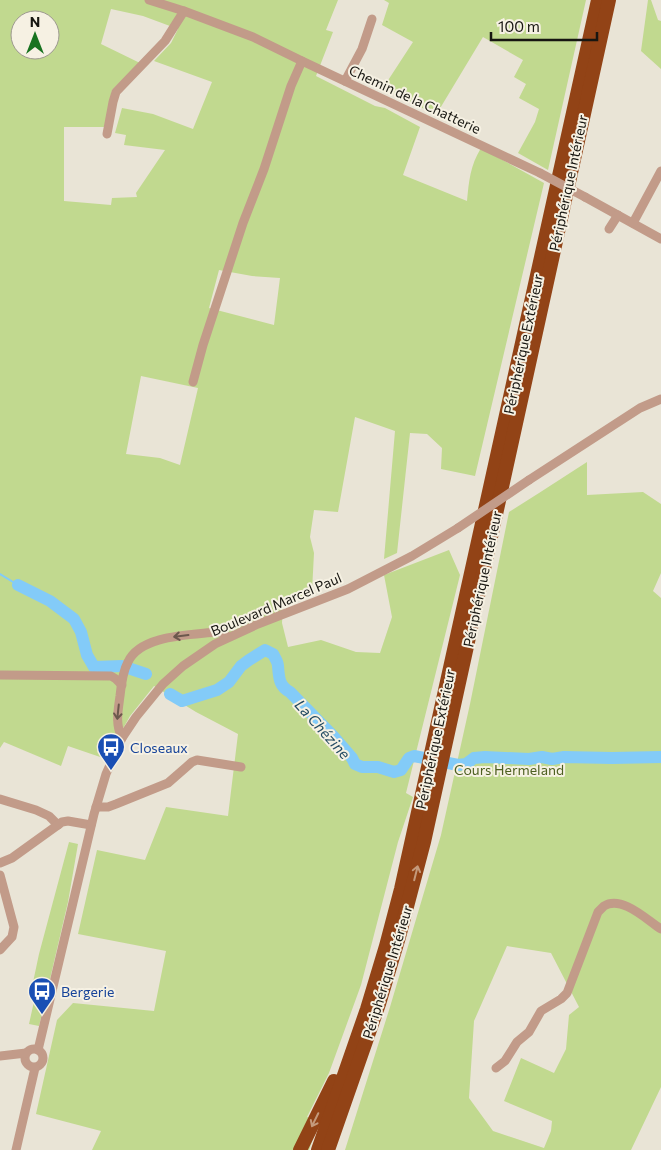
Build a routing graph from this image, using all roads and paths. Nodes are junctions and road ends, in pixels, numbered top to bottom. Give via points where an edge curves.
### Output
1 (149, 0) edge
2 (598, 0) edge
3 (609, 0) edge
4 (184, 11) junction
5 (372, 19) dead end
6 (302, 61) junction
7 (345, 81) junction
8 (107, 134) dead end
9 (661, 171) edge
10 (618, 215) junction
11 (633, 223) junction
12 (609, 229) dead end
13 (661, 239) edge
14 (193, 382) dead end
15 (661, 398) edge
16 (228, 637) junction
17 (0, 675) edge
18 (122, 685) junction
19 (441, 737) junction
20 (122, 738) junction
21 (241, 767) dead end
22 (428, 798) junction
23 (0, 799) edge
24 (96, 807) junction
25 (58, 825) junction
26 (91, 825) junction
27 (0, 863) edge
28 (0, 875) edge
29 (661, 929) edge
30 (0, 950) edge
31 (38, 1050) junction
32 (0, 1056) edge
33 (26, 1057) junction
34 (0, 1062) edge
35 (348, 1064) junction
36 (35, 1068) junction
37 (496, 1068) dead end
38 (16, 1150) edge
39 (300, 1150) edge
40 (318, 1150) edge
41 (328, 1150) edge

1 - 4 street, Chemin de la Chatterie
2 - 19 highway, Périphérique Extérieur
3 - 19 highway, Périphérique Intérieur via 492,531
4 - 6 street, Chemin de la Chatterie via 253,37
4 - 8 street via 165,41 116,92
5 - 7 street via 362,49
6 - 7 street, Chemin de la Chatterie
6 - 14 street via 243,223
7 - 10 street, Chemin de la Chatterie, bridge via 540,173
9 - 11 street
10 - 11 street, Chemin de la Chatterie
10 - 12 street
11 - 13 street, Chemin de la Chatterie
15 - 16 street, Boulevard Marcel Paul, bridge via 640,408 412,556 348,589
16 -> 18 street via 216,632 148,643 127,663
16 - 20 street, Boulevard Marcel Paul via 183,666 164,684
17 - 18 street via 110,676
18 -> 20 street via 117,718
19 - 22 highway, Périphérique Intérieur
20 - 24 street, Boulevard Marcel Paul
21 - 24 street via 197,760 168,783 108,807
22 - 35 highway, Périphérique Extérieur
41 -> 22 highway, Périphérique Intérieur via 367,1041 409,900
23 - 25 street via 36,810
24 - 26 street, Boulevard Marcel Paul
25 - 26 street via 68,821
25 - 27 street
26 - 31 street, Boulevard Marcel Paul
28 - 30 street via 14,927 12,938
29 - 37 street via 625,905 605,906 598,912 567,993 540,1011 529,1032
31 - 33 street via 32,1049
31 - 36 street via 43,1060
32 - 33 street
33 - 34 street
33 - 36 street via 29,1067
35 -> 39 highway via 340,1068
35 - 40 highway, Périphérique Extérieur
36 - 38 street

